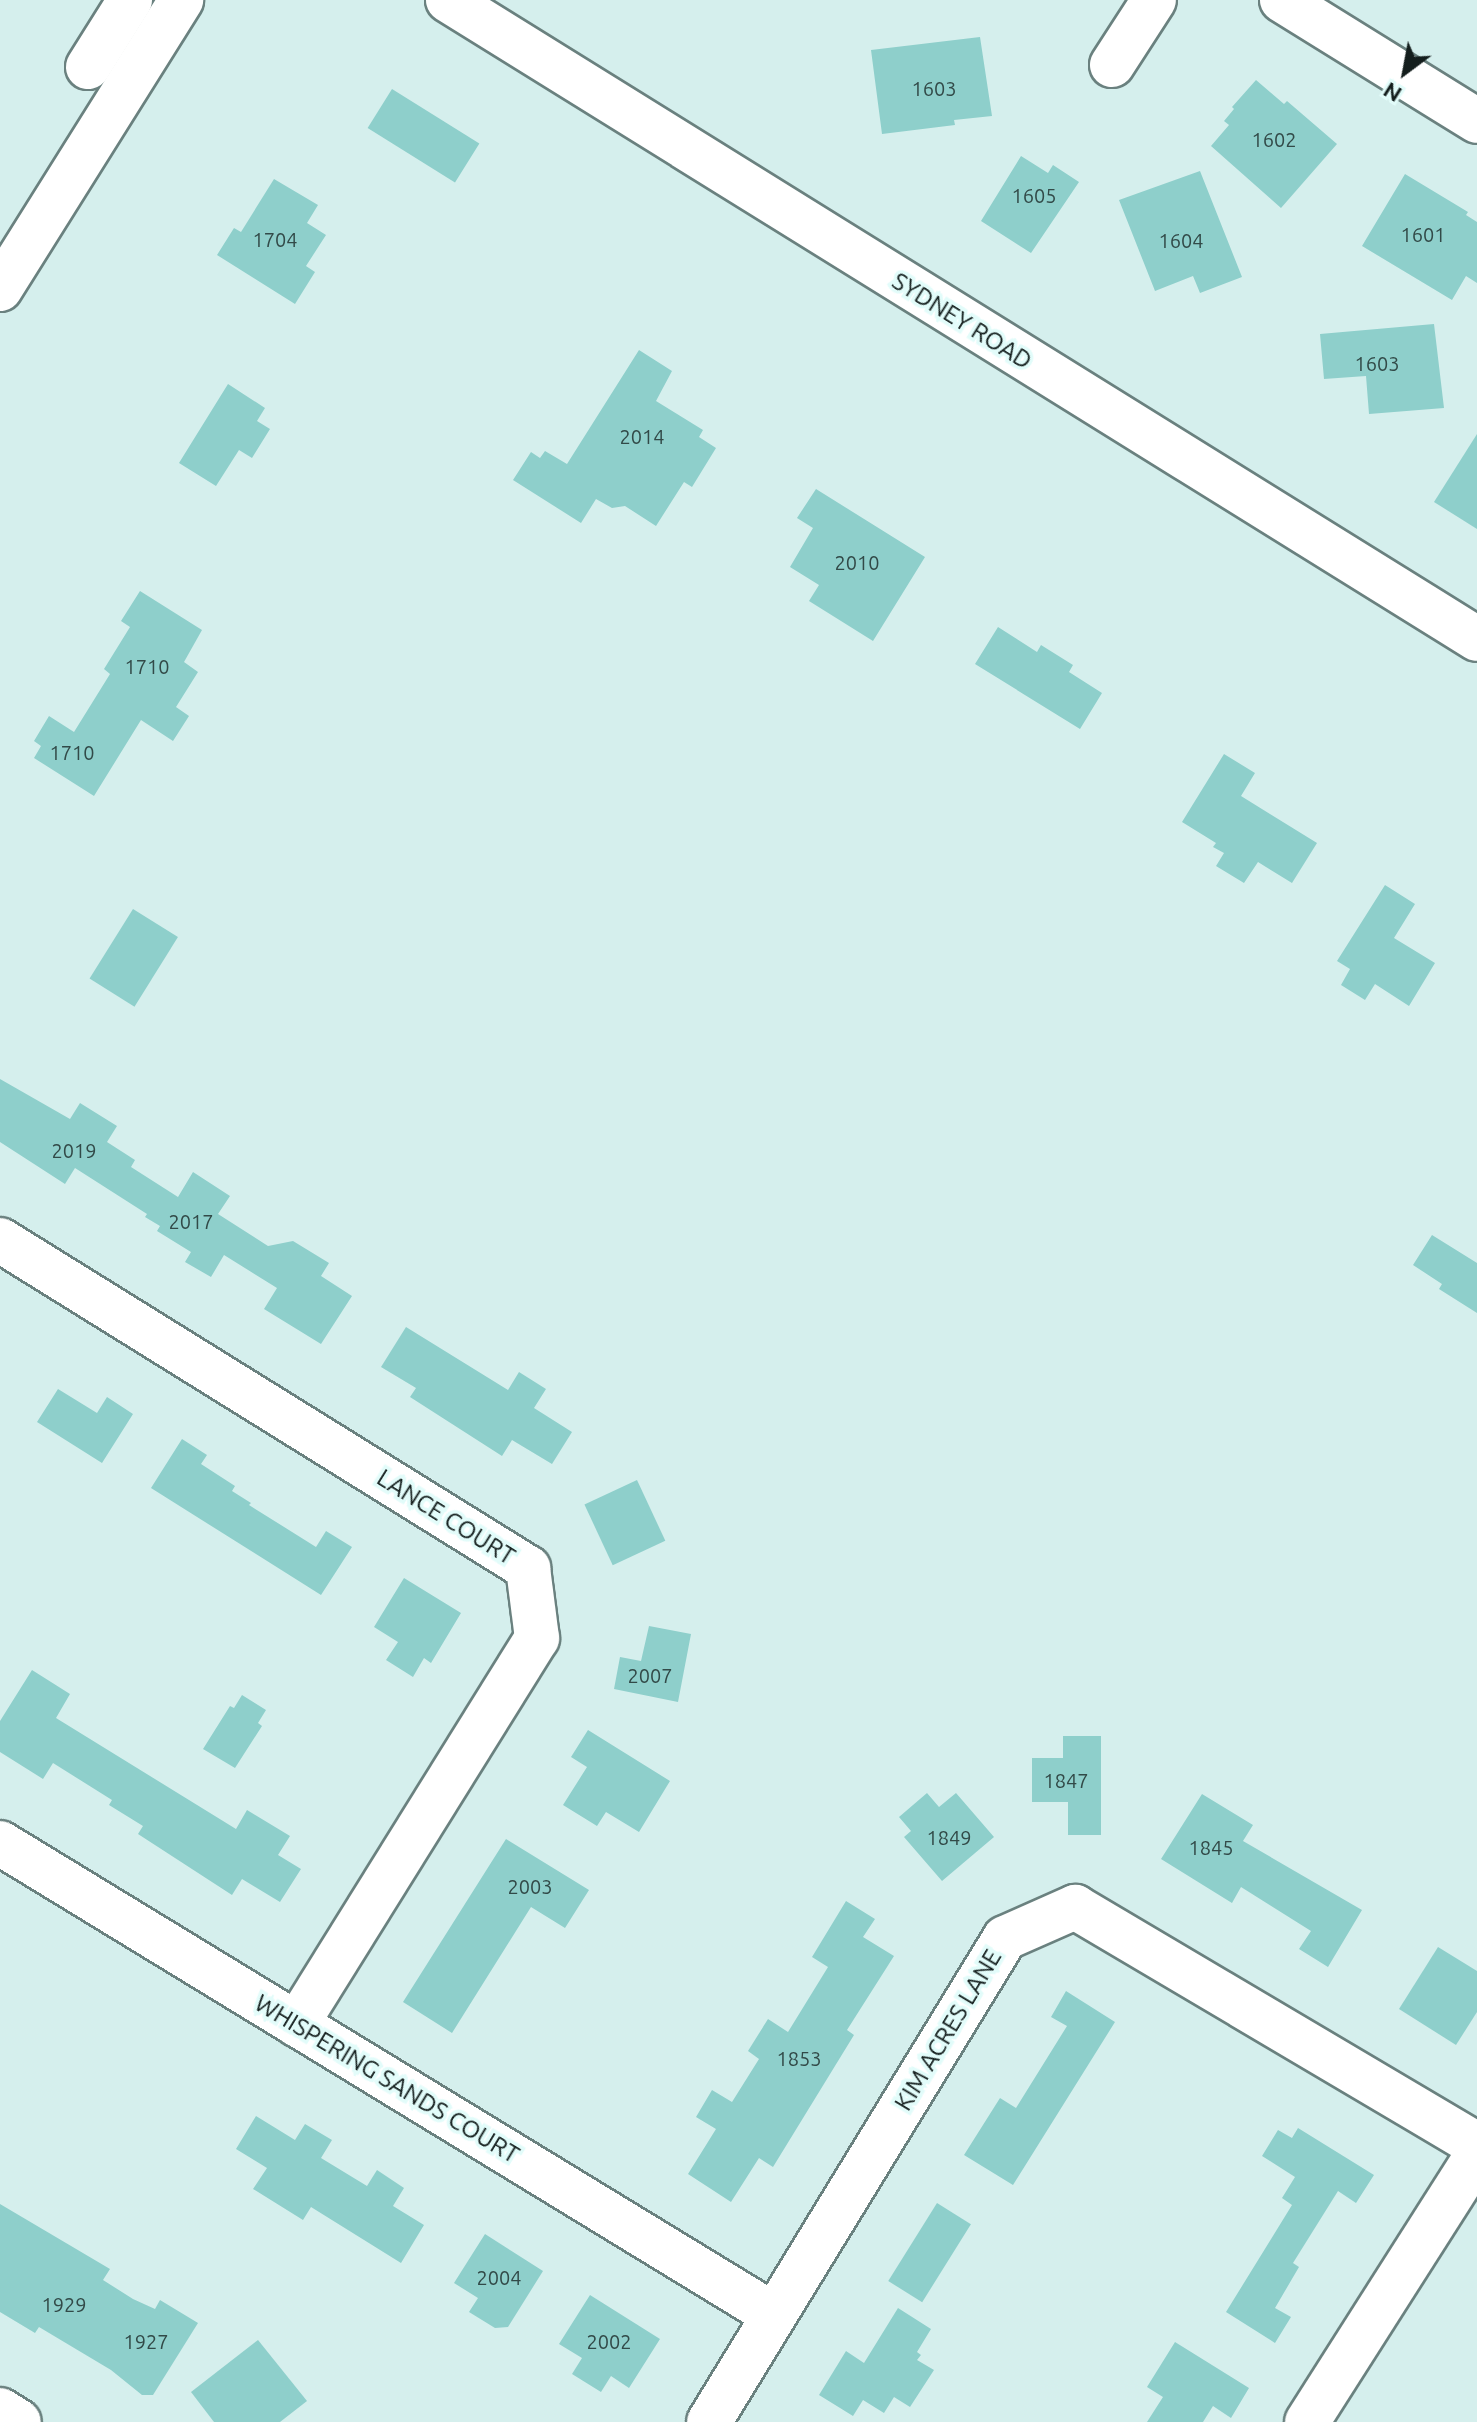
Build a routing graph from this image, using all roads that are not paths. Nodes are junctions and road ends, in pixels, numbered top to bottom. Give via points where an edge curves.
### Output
1 (130, 0) edge
2 (448, 0) edge
3 (1154, 0) edge
4 (1282, 0) edge
5 (176, 2) edge
6 (1112, 65) dead end
7 (88, 67) dead end
8 (1477, 121) edge
9 (0, 289) edge
10 (1477, 639) edge
11 (0, 1240) edge
12 (0, 1843) edge
13 (297, 2024) junction
14 (1477, 2145) edge
15 (1477, 2155) edge
16 (774, 2315) junction
17 (0, 2410) edge
18 (19, 2422) edge
19 (709, 2422) edge
20 (1307, 2422) edge

1 - 7 street
2 - 10 street, SYDNEY ROAD
3 - 6 street
4 - 8 street
5 - 9 street
11 - 13 street, LANCE COURT via 528,1568 537,1638
12 - 13 street, WHISPERING SANDS COURT
13 - 16 street, WHISPERING SANDS COURT
14 - 16 street, KIM ACRES LANE via 1075,1907 1005,1938
15 - 20 street
16 - 19 street, KIM ACRES LANE
17 - 18 street

